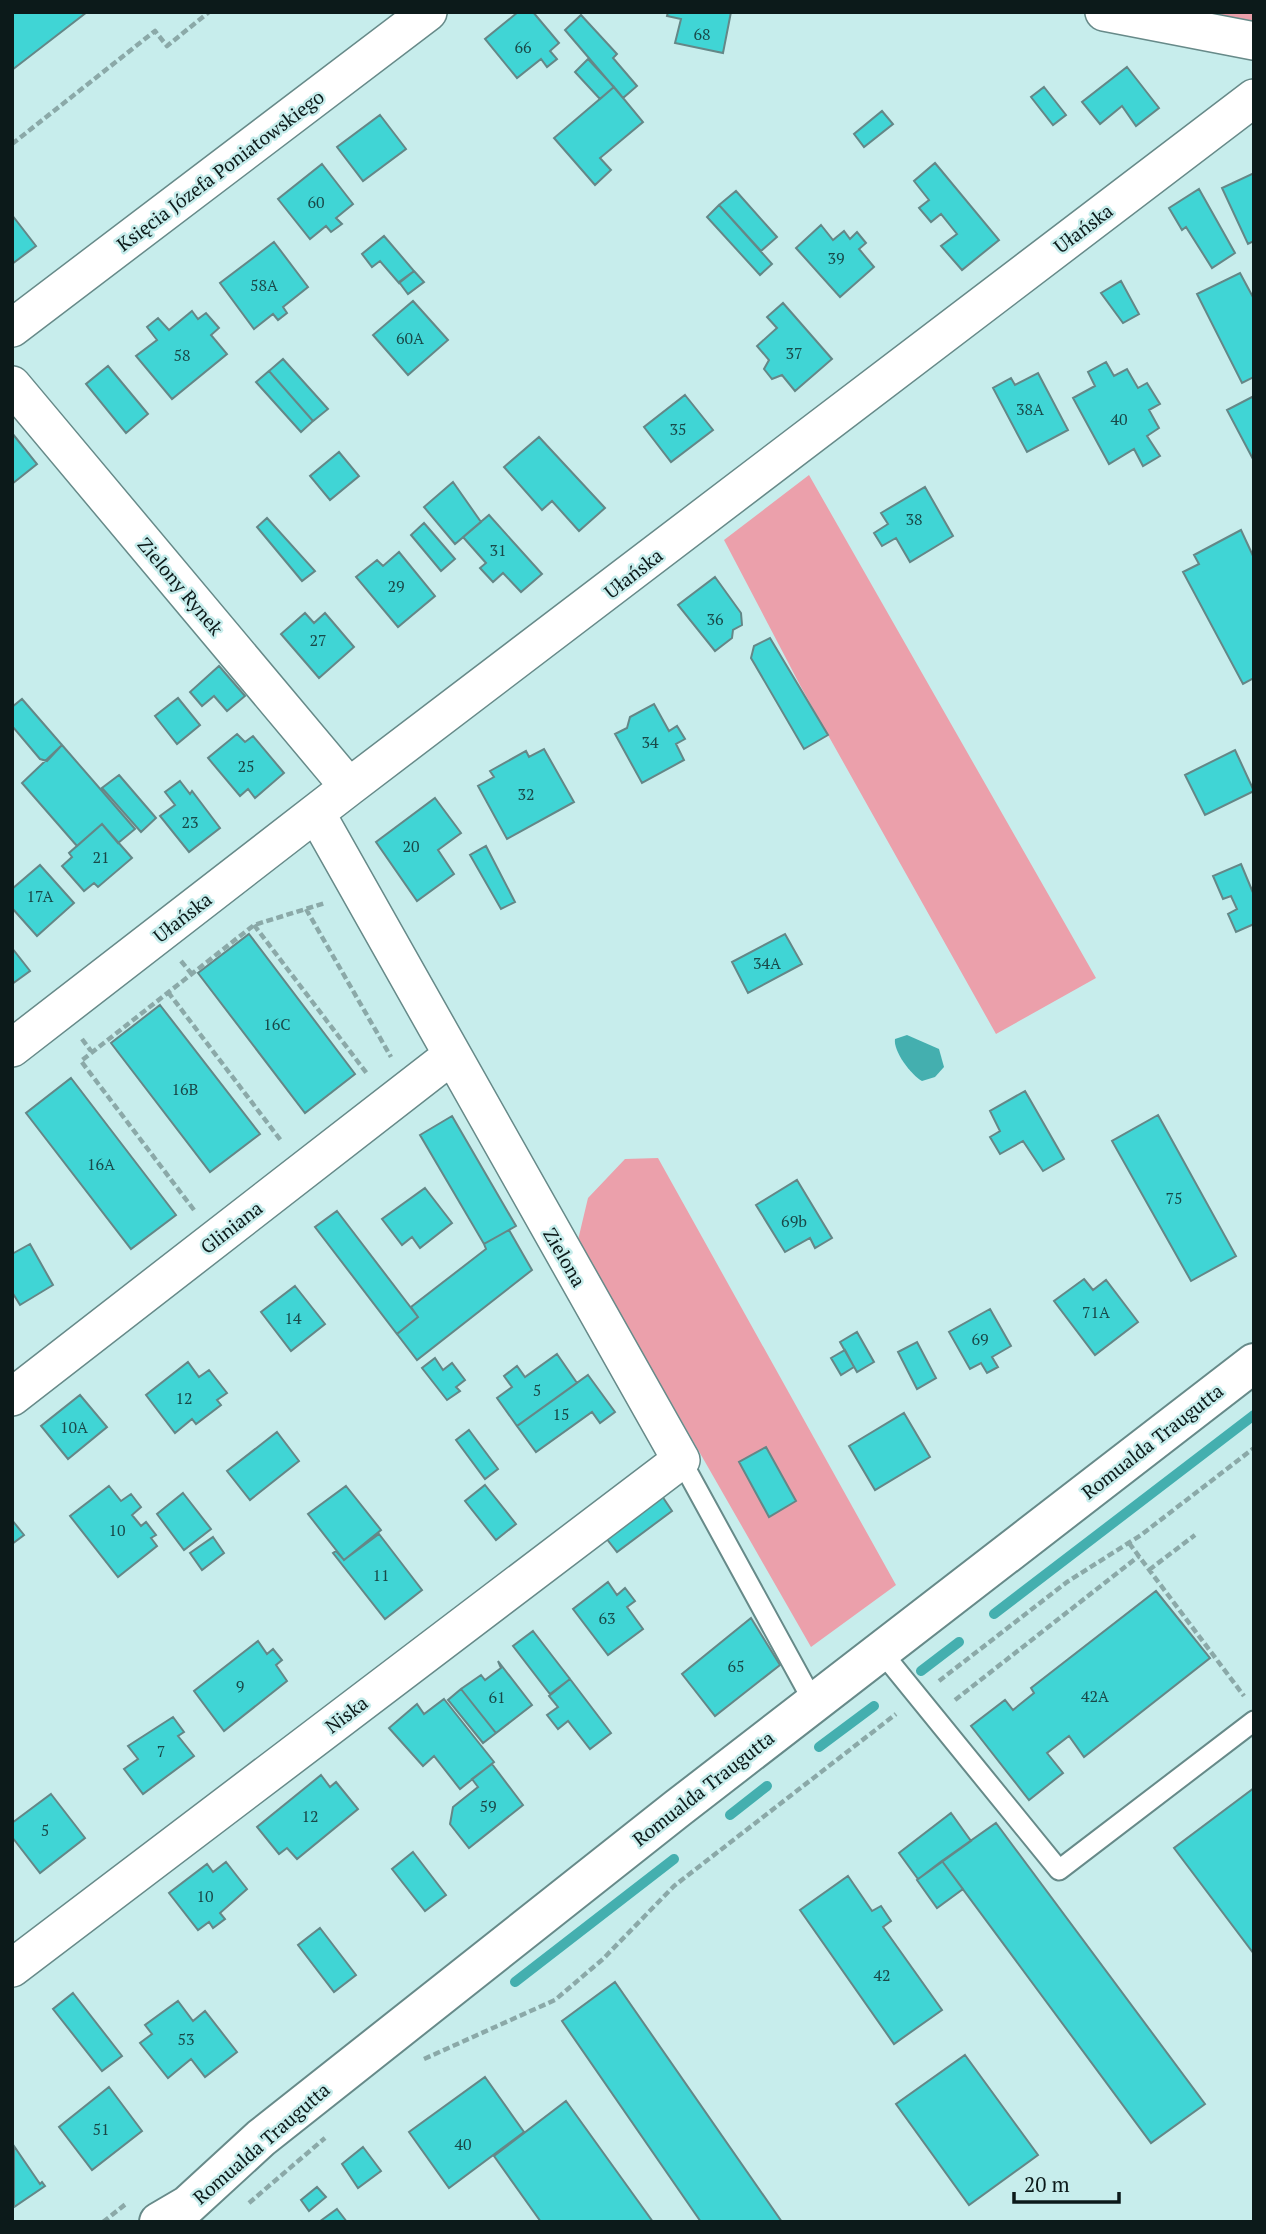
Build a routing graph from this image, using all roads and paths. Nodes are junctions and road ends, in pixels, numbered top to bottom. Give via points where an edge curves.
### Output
1 (209, 12) edge
2 (428, 12) edge
3 (1104, 12) edge
4 (1254, 41) edge
5 (1254, 99) edge
6 (12, 144) edge
7 (12, 328) edge
8 (12, 385) edge
9 (349, 787) junction
10 (316, 813) junction
11 (360, 894) junction
12 (306, 909) junction
13 (254, 925) junction
14 (168, 992) junction
15 (12, 1048) edge
16 (451, 1056) junction
17 (400, 1096) junction
18 (304, 1171) junction
19 (215, 1239) junction
20 (1254, 1363) edge
21 (12, 1397) edge
22 (1254, 1448) edge
23 (681, 1460) junction
24 (1195, 1535) dead end
25 (1129, 1543) junction
26 (1139, 1556) junction
27 (1149, 1570) junction
28 (880, 1650) junction
29 (918, 1697) junction
30 (1246, 1699) dead end
31 (813, 1701) junction
32 (934, 1717) junction
33 (1254, 1721) edge
34 (12, 1968) edge
35 (421, 2060) dead end
36 (174, 2216) edge

1 - 6 path via 167,46 155,31
2 - 7 street, Księcia Józefa Poniatowskiego
3 - 4 street
5 - 9 street, Ułańska
8 - 9 street, Zielony Rynek
9 - 10 street, Ułańska
10 - 11 street, Zielona
10 - 15 street, Ułańska
11 - 12 path
11 - 16 street, Zielona
12 - 13 path
12 - 17 path
13 - 14 path
13 - 17 path
14 - 18 path
14 - 19 path via 81,1061
16 - 17 street, Gliniana
16 - 23 street, Zielona
17 - 18 street, Gliniana
18 - 19 street, Gliniana
19 - 21 street, Gliniana
20 - 28 street, Romualda Traugutta
22 - 25 path
23 - 31 lane, Zielona
23 - 34 street, Niska
24 - 27 path
25 - 26 path
25 - 29 path via 1067,1581
26 - 27 path
26 - 32 path
27 - 30 path
28 - 29 lane
28 - 31 street, Romualda Traugutta
29 - 32 lane
29 - 35 path via 674,1886 603,1959 555,2000
31 - 36 street, Romualda Traugutta via 261,2138
32 - 33 lane via 1059,1870

